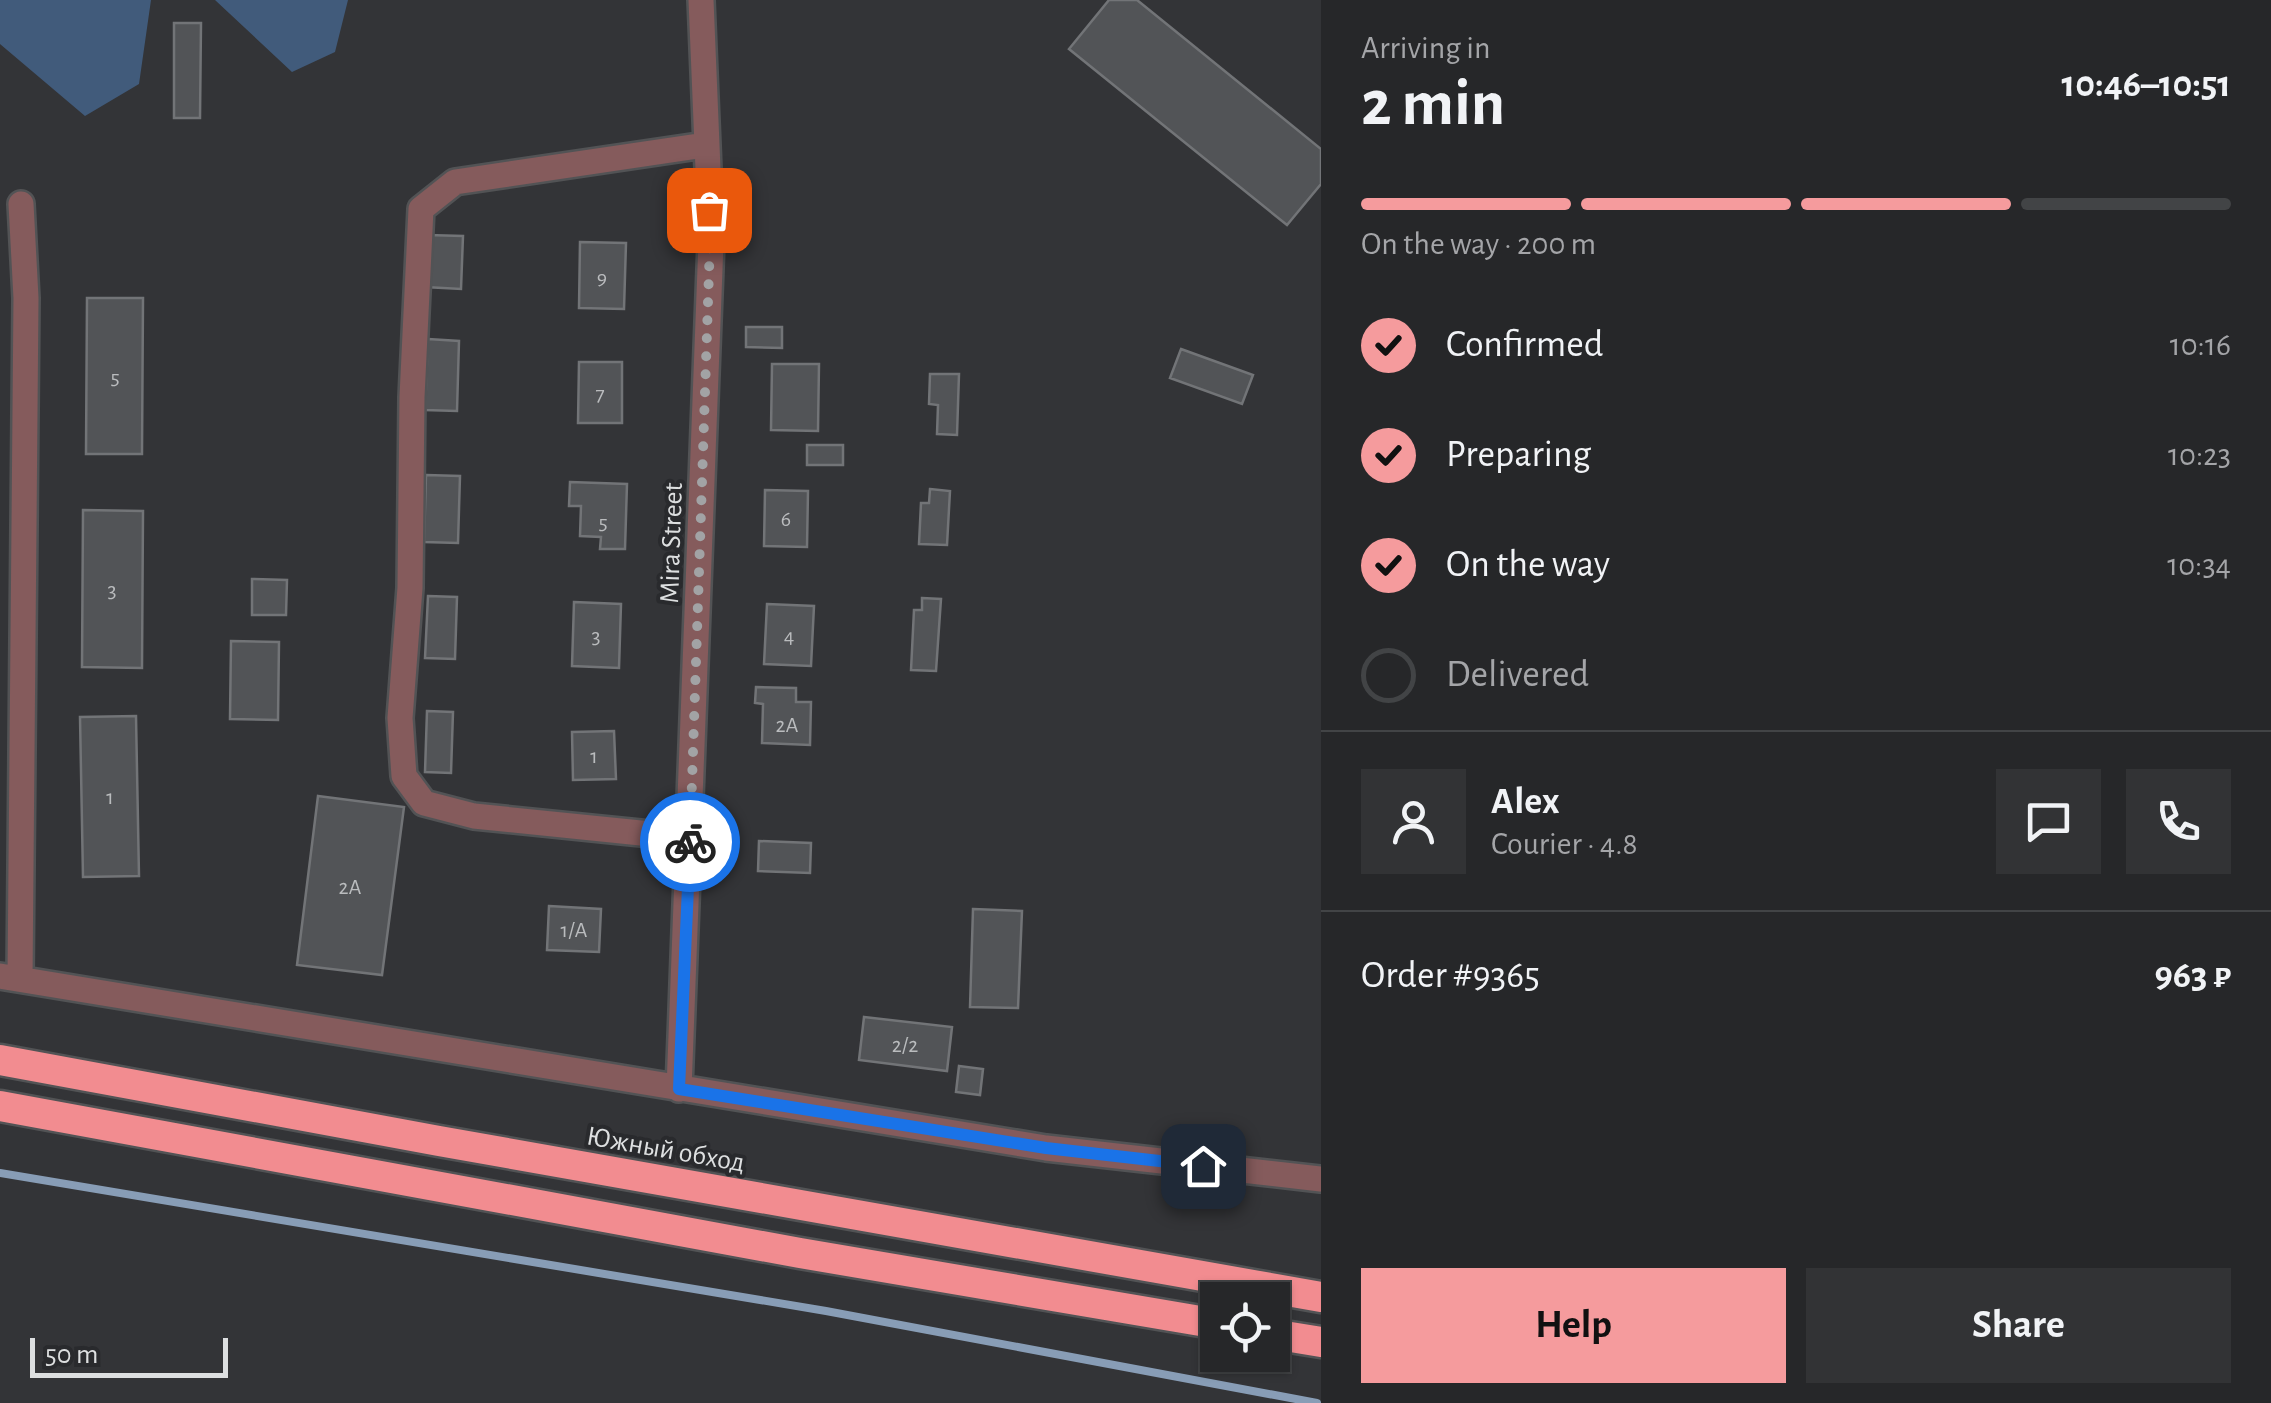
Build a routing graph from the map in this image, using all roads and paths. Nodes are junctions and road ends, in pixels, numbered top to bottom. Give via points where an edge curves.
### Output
1 (701, 0) edge
2 (705, 146) junction
3 (21, 204) dead end
4 (690, 838) junction
5 (10, 977) edge
6 (0, 1060) edge
7 (679, 1089) junction
8 (0, 1106) edge
9 (1321, 1179) edge
10 (1321, 1297) edge
11 (1200, 1321) edge
12 (1290, 1337) edge
13 (1321, 1342) edge

1 - 2 street, Mira Street
2 - 4 street, Mira Street via 710,242
2 - 4 street via 456,182 421,209 400,718 404,776 424,803 474,816
3 - 5 street via 26,298
4 - 7 street, Mira Street
5 - 7 street
6 - 10 highway, Южный обход
7 - 9 street via 1046,1148
8 - 11 highway
12 - 13 highway

